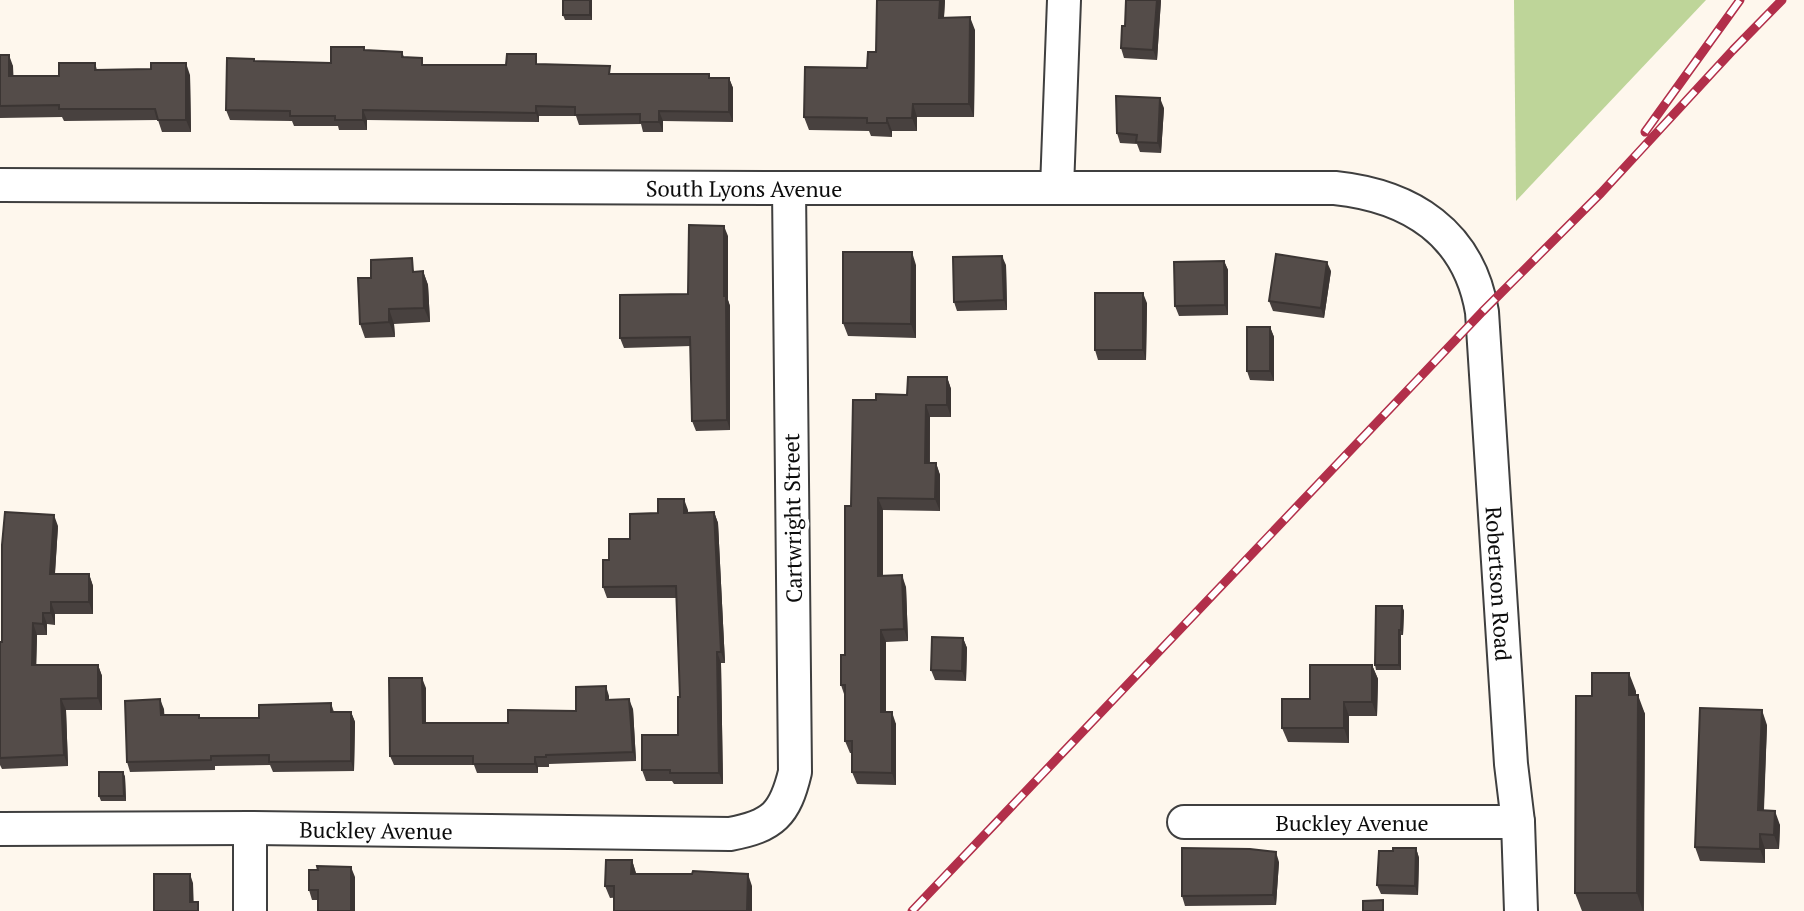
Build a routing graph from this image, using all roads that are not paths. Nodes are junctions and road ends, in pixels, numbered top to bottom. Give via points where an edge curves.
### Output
1 (1064, 0) edge
2 (0, 185) edge
3 (789, 188) junction
4 (1057, 188) junction
5 (1464, 260) joint
6 (1184, 822) dead end
7 (1518, 822) junction
8 (250, 828) junction
9 (0, 829) edge
10 (752, 830) joint
11 (250, 911) edge
12 (1521, 911) edge

1 - 4 street
2 - 3 street, South Lyons Avenue
3 - 4 street, South Lyons Avenue
3 - 10 street, Cartwright Street via 795,772 789,796 775,817
4 - 5 street, South Lyons Avenue via 1363,191 1422,216
5 - 7 street, Robertson Road via 1482,312
6 - 7 street, Buckley Avenue
7 - 12 street, Robertson Road
8 - 9 street, Buckley Avenue
8 - 10 street, Buckley Avenue via 730,834
8 - 11 street

